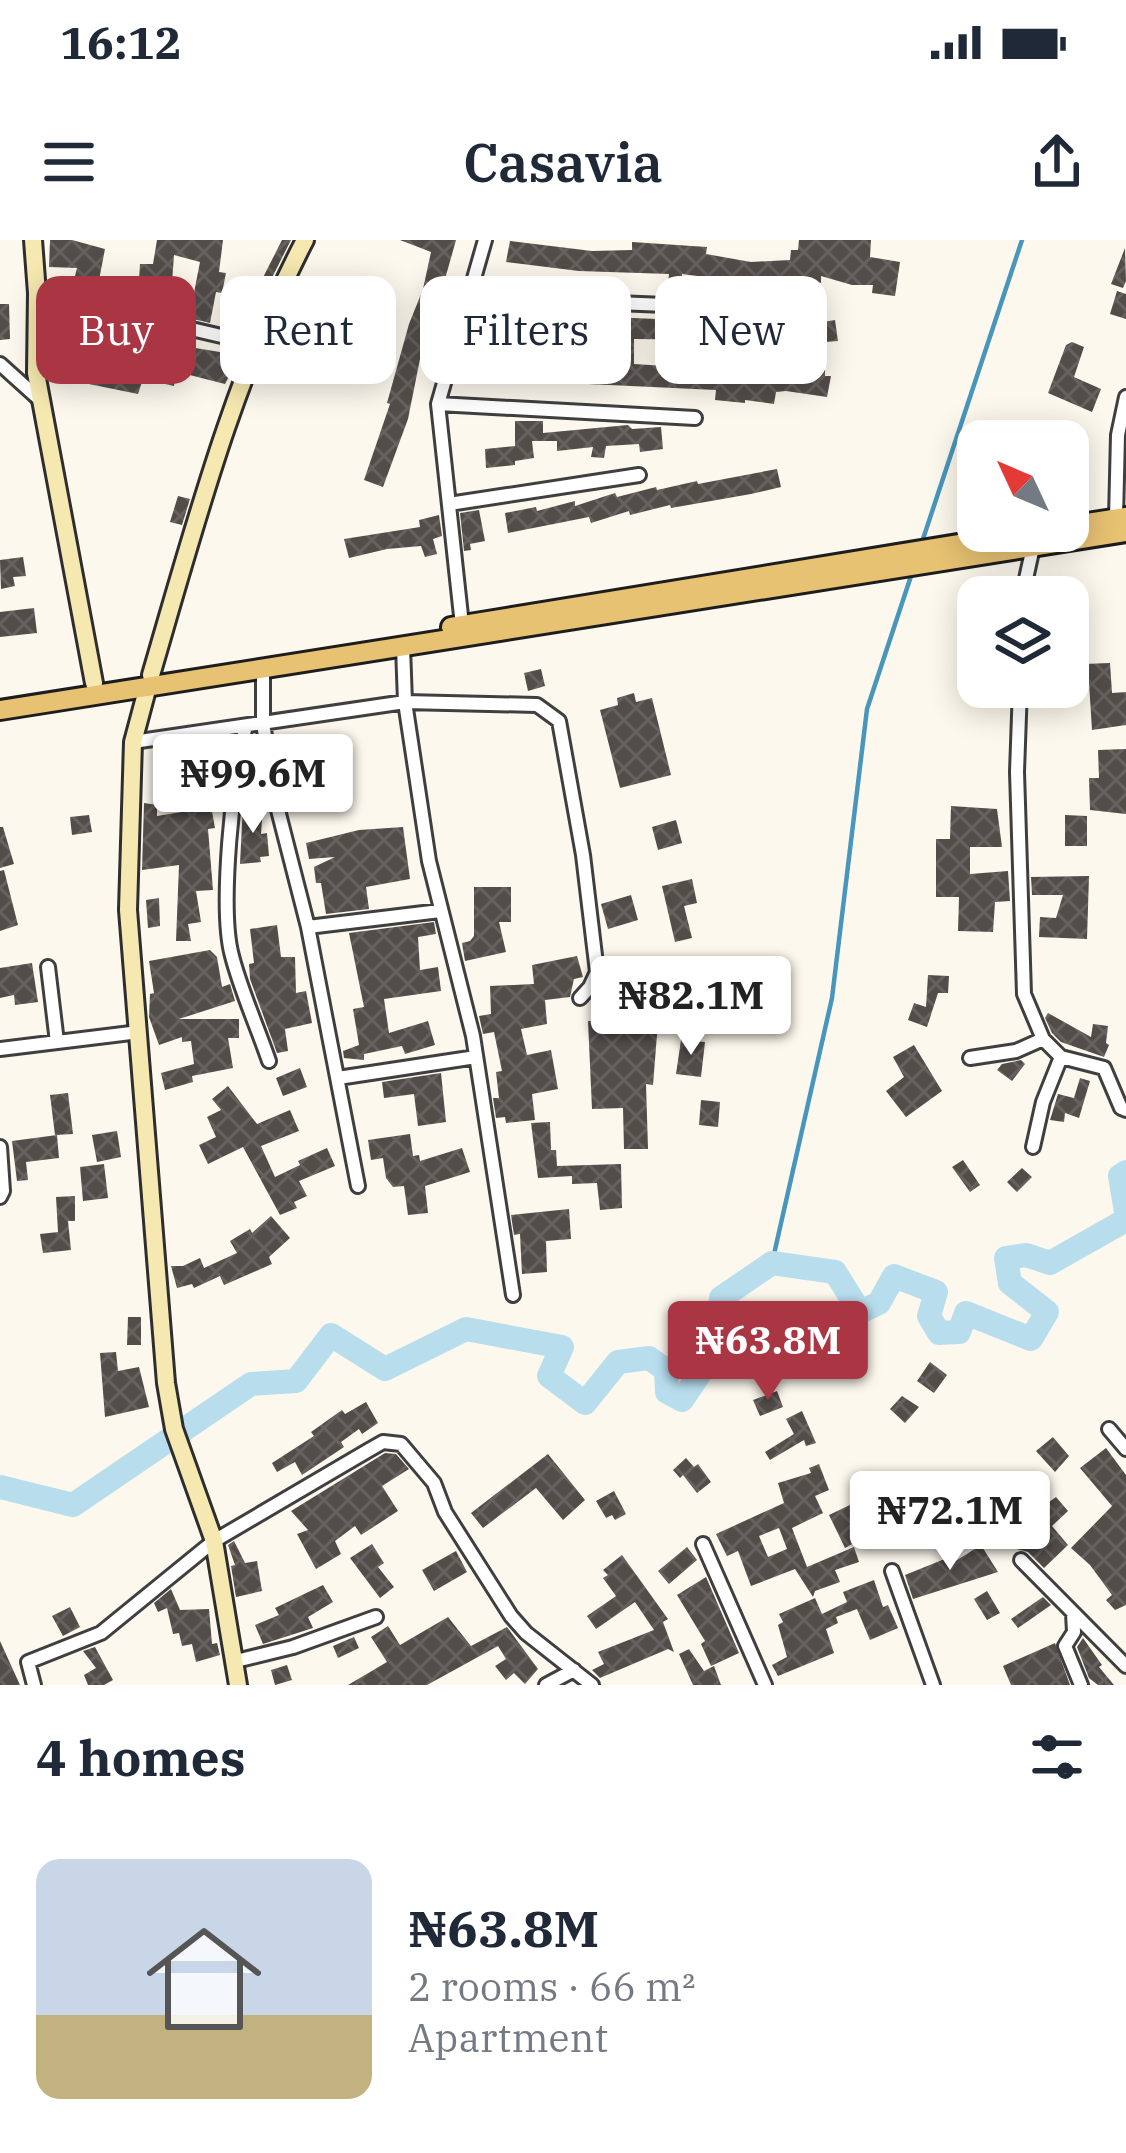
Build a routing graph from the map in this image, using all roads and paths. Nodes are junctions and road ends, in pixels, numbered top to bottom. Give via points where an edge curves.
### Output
1 (32, 240) edge
2 (305, 240) edge
3 (485, 240) edge
4 (36, 276) edge
5 (286, 276) edge
6 (474, 276) edge
7 (36, 322) edge
8 (36, 362) edge
9 (0, 364) edge
10 (40, 384) edge
11 (245, 384) edge
12 (444, 384) edge
13 (1126, 397) edge
14 (43, 403) junction
15 (438, 404) junction
16 (695, 418) dead end
17 (639, 475) dead end
18 (449, 504) junction
19 (1123, 522) edge
20 (1089, 524) edge
21 (1089, 529) edge
22 (957, 551) edge
23 (960, 552) edge
24 (463, 625) junction
25 (403, 647) junction
26 (263, 668) junction
27 (149, 681) junction
28 (94, 682) junction
29 (0, 698) edge
30 (405, 702) junction
31 (1019, 708) edge
32 (0, 710) edge
33 (263, 724) junction
34 (246, 726) junction
35 (133, 742) junction
36 (440, 911) junction
37 (308, 927) junction
38 (48, 967) dead end
39 (580, 998) dead end
40 (140, 1032) junction
41 (1042, 1039) junction
42 (57, 1042) junction
43 (0, 1048) edge
44 (476, 1057) junction
45 (1061, 1057) junction
46 (970, 1058) dead end
47 (269, 1060) dead end
48 (338, 1078) junction
49 (1126, 1110) edge
50 (0, 1147) edge
51 (1033, 1147) dead end
52 (358, 1186) dead end
53 (0, 1197) edge
54 (513, 1295) dead end
55 (1109, 1429) dead end
56 (1126, 1449) edge
57 (214, 1541) junction
58 (703, 1544) dead end
59 (1021, 1560) dead end
60 (892, 1571) dead end
61 (1073, 1613) junction
62 (376, 1617) dead end
63 (236, 1661) junction
64 (1126, 1666) edge
65 (574, 1670) junction
66 (34, 1685) edge
67 (238, 1685) edge
68 (546, 1685) edge
69 (592, 1685) edge
70 (765, 1685) edge
71 (933, 1685) edge
72 (1081, 1685) edge

1 - 4 street
2 - 5 street
3 - 6 street
7 - 8 street
9 - 14 street
10 - 14 street
11 - 27 street
12 - 15 street
13 - 19 street via 1118,435
14 - 28 street
15 - 16 street
15 - 18 street
17 - 18 street
18 - 24 street
19 - 20 main road
19 - 21 main road
22 - 24 main road
23 - 25 main road
24 - 27 main road
25 - 26 main road
25 - 30 street
26 - 27 main road
26 - 33 street
27 - 28 main road
27 - 32 main road
27 - 35 street
28 - 29 main road
30 - 33 street
30 - 36 street
30 - 39 street via 537,705 559,721 597,972
31 - 41 street via 1023,983
33 - 34 street
33 - 37 street
34 - 35 street
34 - 47 street via 235,766 230,953
35 - 40 street via 128,910
36 - 37 street
36 - 44 street
37 - 48 street
38 - 42 street
40 - 42 street
40 - 57 street via 166,1383
41 - 45 street
41 - 46 street
42 - 43 street
44 - 48 street
44 - 54 street
45 - 49 street via 1104,1068
45 - 51 street
48 - 52 street
50 - 53 street
55 - 56 street
57 - 63 street
57 - 65 street via 383,1442 401,1444 434,1483 511,1616
57 - 66 street via 100,1633 28,1662
58 - 70 street
59 - 61 street
60 - 71 street
61 - 64 street
61 - 72 street via 1065,1646
62 - 63 street
63 - 67 street
65 - 68 street
65 - 69 street

